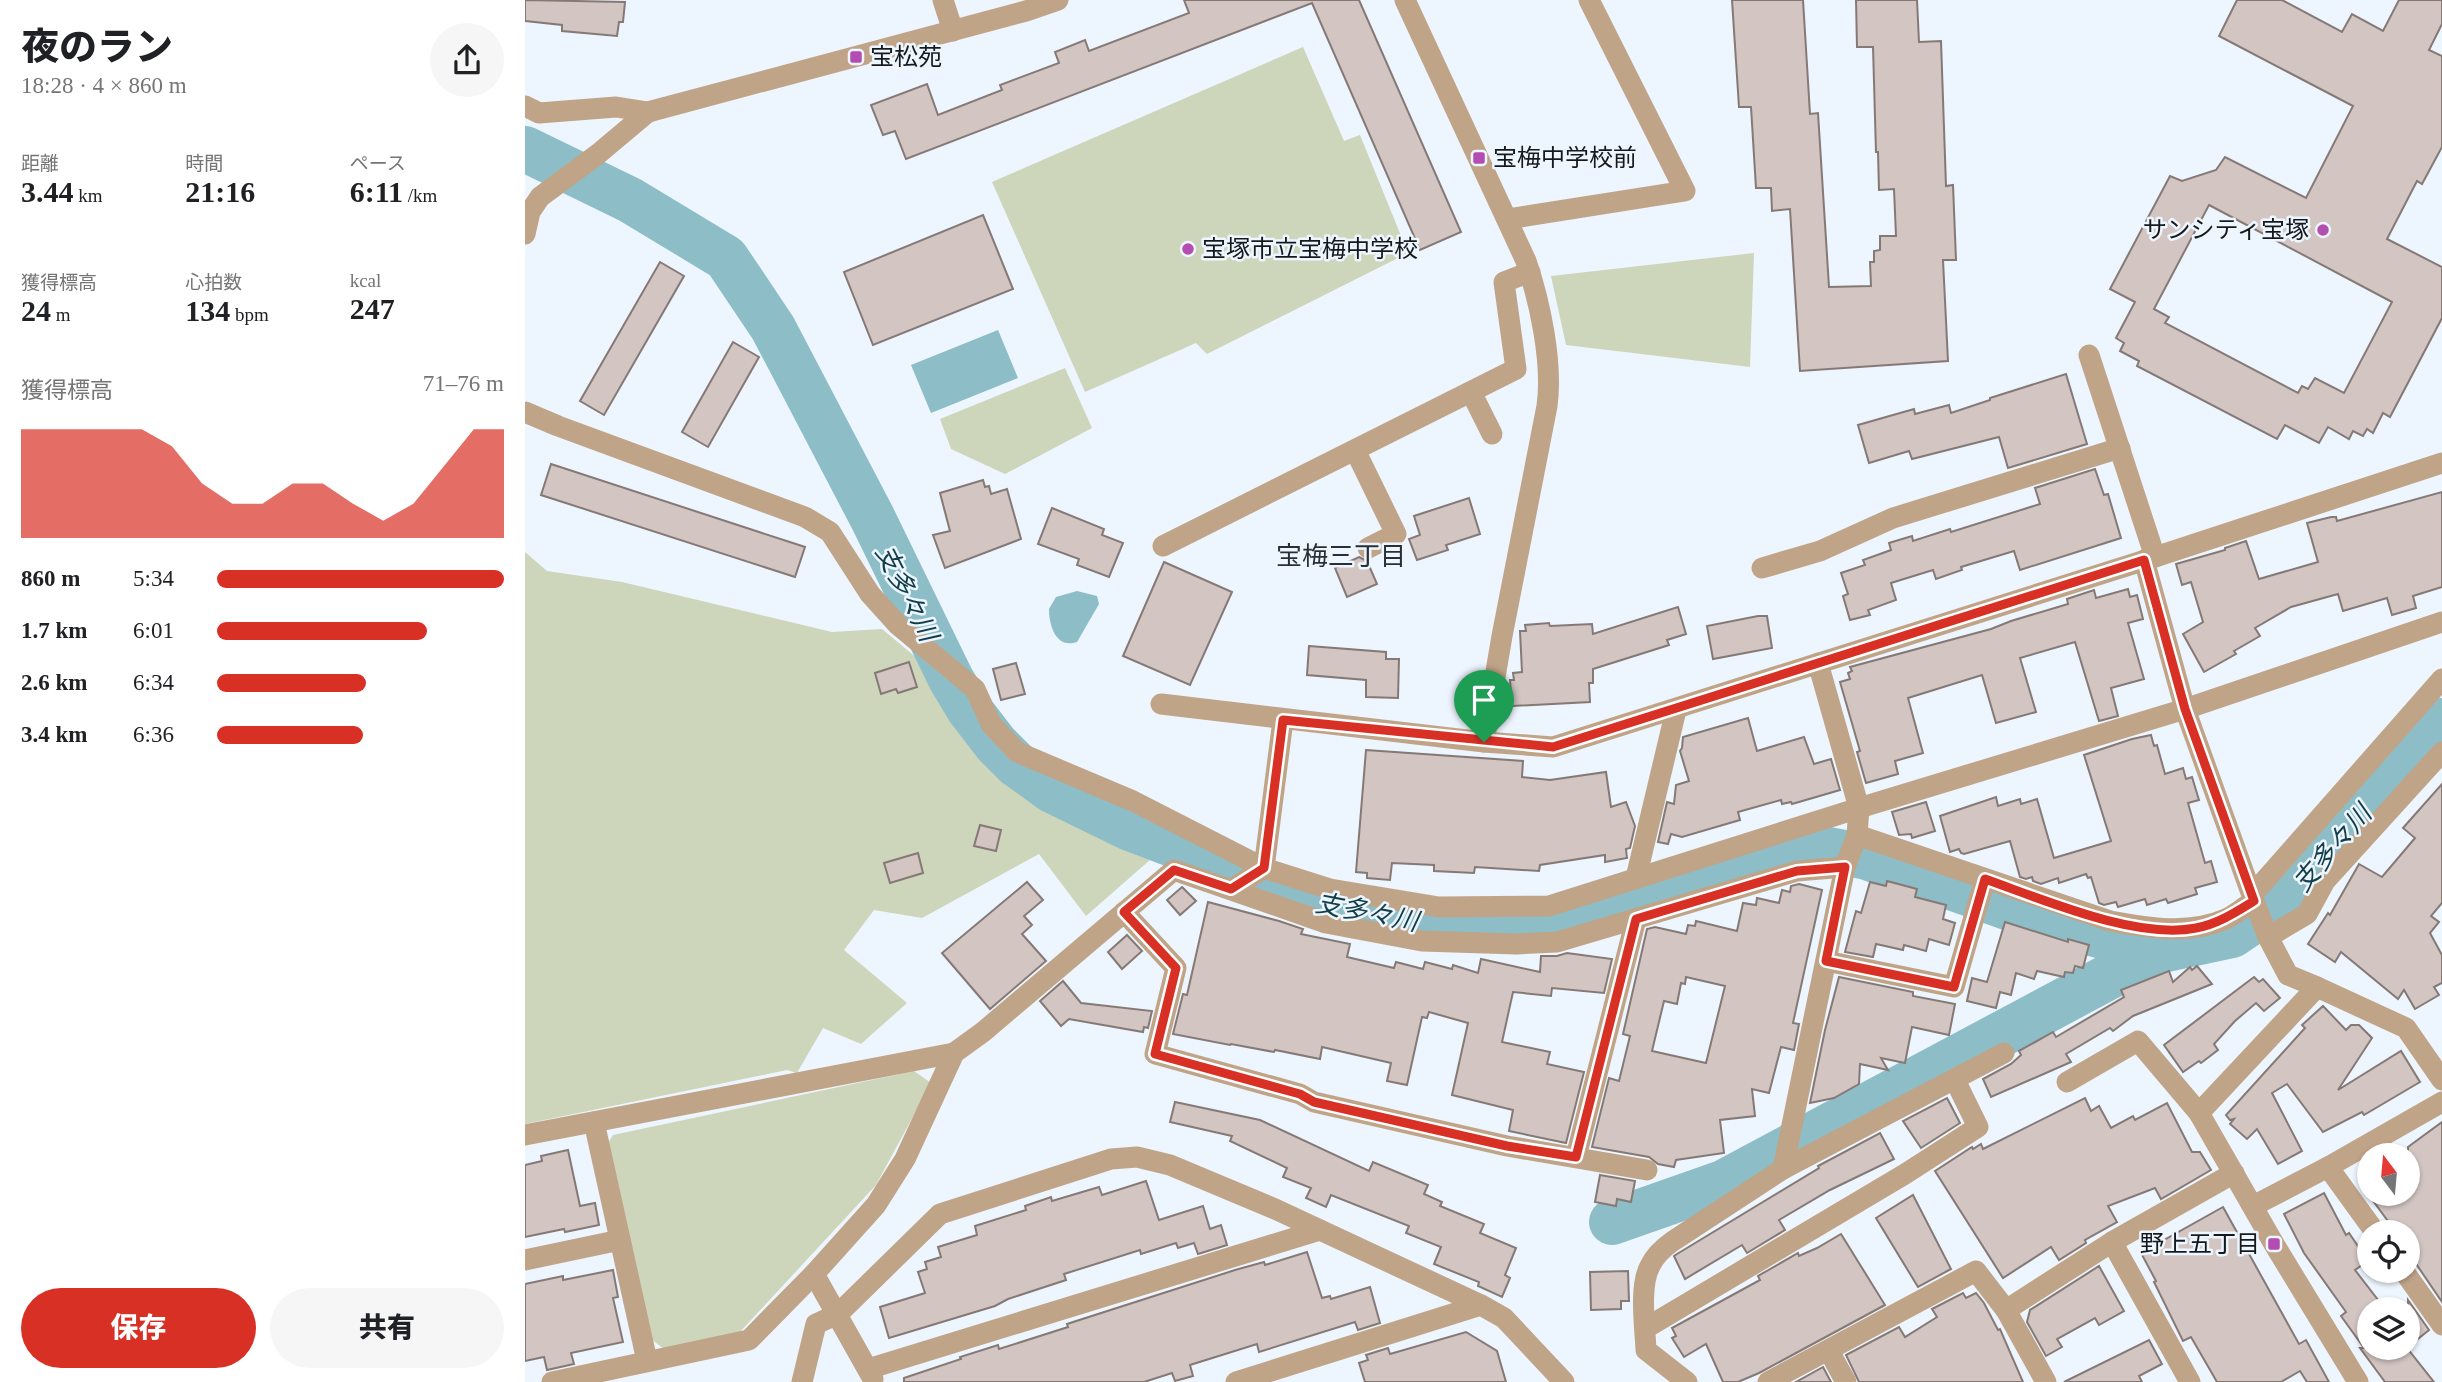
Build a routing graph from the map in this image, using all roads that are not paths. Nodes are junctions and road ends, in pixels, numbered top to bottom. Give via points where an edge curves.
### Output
1 (943, 0) edge
2 (1058, 0) edge
3 (1405, 0) edge
4 (1588, 0) edge
5 (953, 31) junction
6 (525, 106) edge
7 (647, 112) junction
8 (540, 191) edge
9 (1507, 219) junction
10 (525, 234) edge
11 (1529, 272) junction
12 (2089, 355) dead end
13 (1471, 392) junction
14 (525, 412) edge
15 (1492, 434) dead end
16 (2120, 447) junction
17 (1355, 450) junction
18 (2442, 463) edge
19 (1163, 546) dead end
20 (1368, 548) dead end
21 (2150, 559) junction
22 (1762, 568) dead end
23 (2442, 622) edge
24 (1818, 663) junction
25 (2442, 680) edge
26 (1161, 704) dead end
27 (2185, 709) junction
28 (1676, 710) junction
29 (1283, 720) junction
30 (1484, 742) junction
31 (2442, 752) edge
32 (1859, 808) junction
33 (1857, 835) junction
34 (1845, 867) junction
35 (1264, 868) junction
36 (1636, 878) junction
37 (1985, 879) junction
38 (1231, 889) junction
39 (2253, 898) junction
40 (1124, 912) junction
41 (1636, 919) junction
42 (2267, 933) junction
43 (1826, 961) junction
44 (2317, 987) junction
45 (954, 1053) junction
46 (2004, 1053) dead end
47 (1955, 1080) junction
48 (2442, 1080) edge
49 (2067, 1082) dead end
50 (2442, 1102) edge
51 (2199, 1113) junction
52 (594, 1122) junction
53 (525, 1135) edge
54 (1576, 1157) junction
55 (2328, 1167) junction
56 (1647, 1170) dead end
57 (1783, 1170) junction
58 (2234, 1173) junction
59 (2253, 1206) junction
60 (2366, 1220) edge
61 (1320, 1230) junction
62 (620, 1240) junction
63 (2112, 1242) junction
64 (525, 1260) edge
65 (814, 1274) junction
66 (2412, 1283) edge
67 (1481, 1305) junction
68 (2006, 1310) junction
69 (838, 1314) junction
70 (2442, 1325) edge
71 (1646, 1328) junction
72 (1829, 1351) junction
73 (647, 1361) junction
74 (871, 1376) edge
75 (552, 1382) edge
76 (802, 1382) edge
77 (1236, 1382) edge
78 (1564, 1382) edge
79 (1687, 1382) edge
80 (1768, 1382) edge
81 (1846, 1382) edge
82 (2046, 1382) edge
83 (2190, 1382) edge
84 (2358, 1382) edge

1 - 5 street
2 - 5 street
3 - 9 street
4 - 9 street via 1685,191
5 - 7 street
6 - 7 street via 539,113 616,107
7 - 8 street via 598,154
8 - 10 street
9 - 11 street
11 - 13 street via 1504,282 1516,369
11 - 30 street via 1540,308 1549,396
12 - 16 street
13 - 15 street
13 - 17 street
14 - 35 street via 804,517 830,532 870,594 898,625 975,689 991,724 1017,752 1133,801
16 - 21 street
16 - 22 street via 1893,517 1820,551
17 - 19 street
17 - 20 street via 1396,534
18 - 21 street
21 - 24 street
21 - 27 street
23 - 27 street
24 - 28 street
24 - 32 street
25 - 39 street
26 - 29 street
27 - 32 street
27 - 39 street
28 - 30 street via 1553,747
28 - 36 street
29 - 30 street
29 - 35 street
31 - 42 street via 2325,881 2307,914
32 - 33 street
32 - 36 street
33 - 34 street
33 - 37 street
34 - 41 street via 1797,871
34 - 43 street
35 - 36 street via 1330,889 1439,908 1549,905
35 - 38 street
37 - 39 street via 2110,921 2153,929 2195,928 2227,918
37 - 43 street via 1954,987
38 - 40 street via 1174,870
38 - 41 street via 1326,923 1422,941 1557,942
39 - 42 street
40 - 45 street
40 - 54 street via 1176,968 1155,1054 1300,1094 1314,1102
41 - 54 street
42 - 44 street via 2288,975
43 - 57 street
44 - 48 street via 2406,1028
44 - 51 street
45 - 52 street
45 - 65 street via 905,1159 876,1205
46 - 47 street
47 - 57 street
47 - 71 street via 1978,1127
49 - 51 street via 2138,1041
50 - 55 street
51 - 58 street
52 - 53 street
52 - 62 street
54 - 56 street
55 - 59 street
55 - 60 street
57 - 71 street via 1657,1254 1648,1269
58 - 59 street
58 - 63 street
59 - 84 street
61 - 67 street
61 - 69 street via 1170,1166 1137,1157 1111,1159 940,1214
61 - 74 street
62 - 64 street
62 - 73 street
63 - 68 street
63 - 83 street
65 - 69 street
65 - 73 street via 749,1340
66 - 70 street
67 - 77 street
67 - 78 street via 1504,1318
68 - 72 street via 1976,1270
68 - 82 street
69 - 74 street
69 - 76 street via 816,1324
71 - 79 street via 1646,1350
72 - 80 street
72 - 81 street
73 - 75 street

